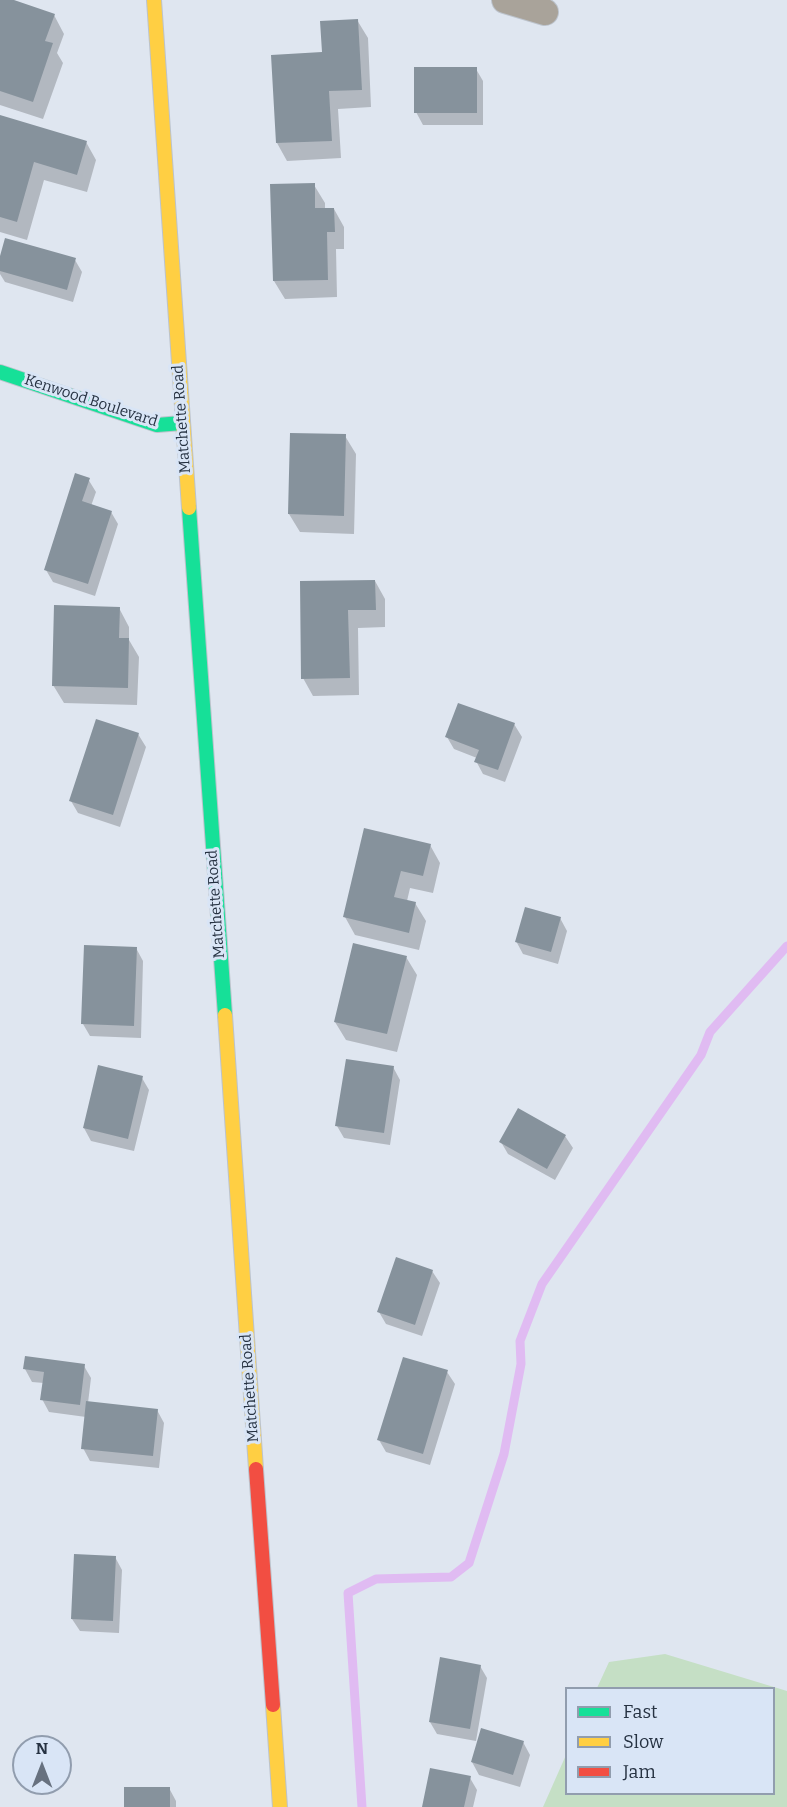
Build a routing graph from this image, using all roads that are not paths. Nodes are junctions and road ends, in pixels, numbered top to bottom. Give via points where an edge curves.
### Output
1 (154, 0) edge
2 (505, 0) edge
3 (545, 12) dead end
4 (0, 372) edge
5 (182, 423) junction
6 (279, 1807) edge

1 - 5 street, Matchette Road
2 - 3 street
4 - 5 street, Kenwood Boulevard via 157,425
5 - 6 street, Matchette Road

